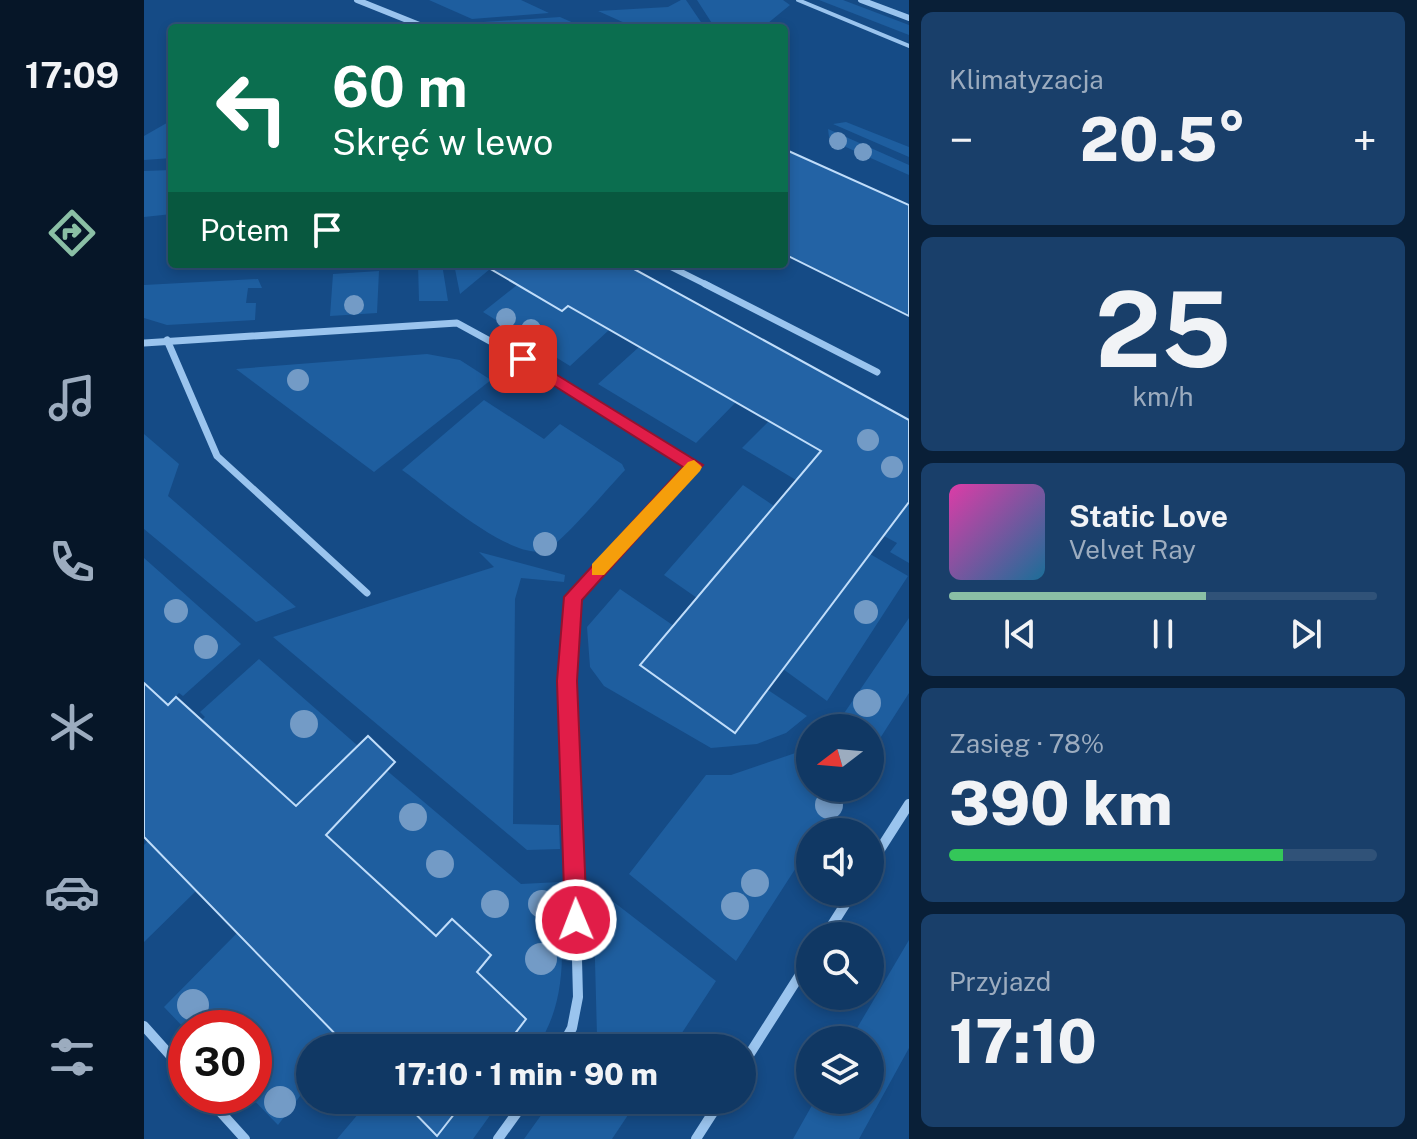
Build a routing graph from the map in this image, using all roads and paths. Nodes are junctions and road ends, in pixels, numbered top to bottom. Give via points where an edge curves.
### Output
1 (357, 0) edge
2 (798, 0) edge
3 (861, 0) edge
4 (909, 18) edge
5 (404, 24) edge
6 (909, 46) edge
7 (673, 268) edge
8 (167, 340) junction
9 (144, 343) edge
10 (877, 372) dead end
11 (367, 593) dead end
12 (909, 804) edge
13 (884, 843) edge
14 (796, 981) edge
15 (144, 1026) edge
16 (569, 1034) edge
17 (756, 1044) edge
18 (168, 1053) edge
19 (222, 1114) edge
20 (516, 1114) edge
21 (712, 1114) edge
22 (245, 1139) edge
23 (498, 1139) edge
24 (696, 1139) edge

1 - 5 street
2 - 6 lane
3 - 4 street
7 - 10 street
8 - 9 street
8 - 11 street via 217,456
8 - 16 street via 457,323 695,465 573,597 567,681 578,997
12 - 13 street
14 - 17 street
15 - 18 street
19 - 22 street
20 - 23 street
21 - 24 street

